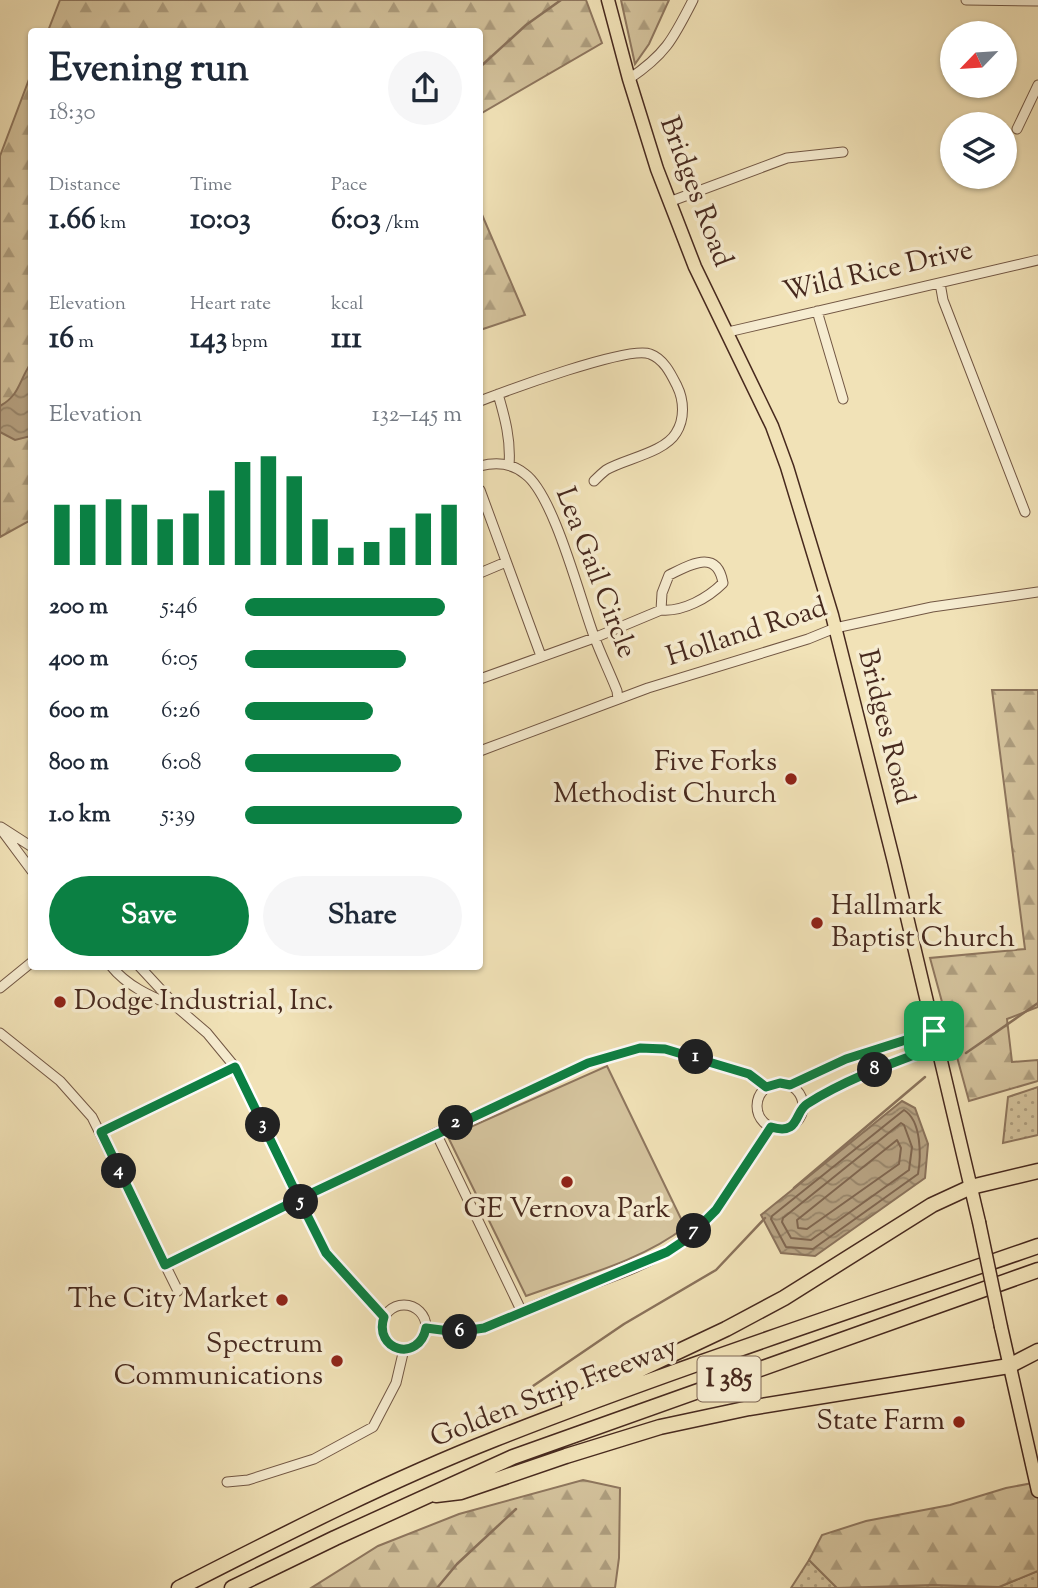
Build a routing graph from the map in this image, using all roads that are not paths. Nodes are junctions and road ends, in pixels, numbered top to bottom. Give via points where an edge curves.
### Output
1 (608, 0) edge
2 (692, 0) edge
3 (966, 0) edge
4 (1038, 1) edge
5 (629, 79) junction
6 (1038, 85) edge
7 (1017, 129) dead end
8 (843, 152) dead end
9 (669, 202) junction
10 (1038, 260) edge
11 (940, 283) junction
12 (817, 311) junction
13 (728, 331) junction
14 (498, 394) junction
15 (844, 399) dead end
16 (483, 400) edge
17 (509, 465) junction
18 (483, 466) edge
19 (594, 481) dead end
20 (483, 497) edge
21 (1025, 512) dead end
22 (506, 562) junction
23 (483, 572) edge
24 (1038, 592) edge
25 (661, 610) junction
26 (835, 628) junction
27 (594, 638) junction
28 (541, 656) junction
29 (483, 678) edge
30 (618, 699) junction
31 (483, 750) edge
32 (0, 827) edge
33 (28, 844) edge
34 (28, 866) edge
35 (28, 965) edge
36 (114, 970) edge
37 (143, 970) edge
38 (0, 988) edge
39 (178, 1008) junction
40 (934, 1031) junction
41 (0, 1033) edge
42 (938, 1046) junction
43 (235, 1067) junction
44 (790, 1085) junction
45 (766, 1087) junction
46 (803, 1107) junction
47 (771, 1127) junction
48 (101, 1132) junction
49 (436, 1133) junction
50 (1038, 1171) edge
51 (971, 1187) junction
52 (299, 1199) junction
53 (1038, 1246) edge
54 (165, 1265) junction
55 (1038, 1270) edge
56 (178, 1291) dead end
57 (521, 1310) junction
58 (384, 1317) junction
59 (426, 1328) junction
60 (404, 1349) junction
61 (1038, 1351) edge
62 (1009, 1366) junction
63 (495, 1439) junction
64 (227, 1482) dead end
65 (1038, 1491) edge
66 (424, 1496) junction
67 (179, 1588) edge
68 (232, 1588) edge

1 - 5 main road, Bridges Road
2 - 5 street via 664,51
3 - 4 street
5 - 9 main road, Bridges Road
6 - 7 street
8 - 9 street via 787,158
9 - 13 main road, Bridges Road
10 - 11 street, Wild Rice Drive
11 - 12 street, Wild Rice Drive
11 - 21 street
12 - 13 street, Wild Rice Drive
12 - 15 street
13 - 26 main road, Bridges Road via 787,467
14 - 16 street
14 - 17 street via 511,449
14 - 19 street via 637,352 650,354 668,368 680,393 682,418 676,435 645,455 607,469
17 - 18 street
17 - 27 street, Lea Gail Circle via 528,475 547,503
20 - 22 street
22 - 23 street
22 - 28 street
24 - 26 street, Holland Road via 932,607
25 - 25 street via 671,611 710,595 723,583 721,572 705,561 669,575
25 - 27 street
26 - 30 street, Holland Road
26 - 40 main road, Bridges Road
27 - 28 street
27 - 30 street, Lea Gail Circle
28 - 29 street
30 - 31 street, Holland Road
32 - 33 street
32 - 34 street
35 - 38 street
36 - 39 street via 142,993
37 - 39 street
39 - 43 street
40 - 42 main road, Bridges Road
40 - 44 street via 846,1059
41 - 48 street via 60,1081
42 - 46 street via 855,1077
42 - 51 main road, Bridges Road
43 - 48 street
43 - 52 street
44 - 45 street
44 - 46 street
45 - 47 street via 759,1096 758,1111
45 - 49 street via 749,1074 682,1053 640,1048 588,1063
46 - 47 street via 794,1124
47 - 57 street via 716,1210 688,1238 646,1262
48 - 54 street
49 - 52 street
49 - 57 street
50 - 51 highway
51 - 62 main road, Bridges Road, bridge
51 - 63 highway via 932,1205 726,1329
52 - 54 street
52 - 58 street via 326,1253
53 - 63 highway, Golden Strip Freeway / I 385
54 - 56 street
55 - 66 highway, Golden Strip Freeway / I 385 via 513,1457
57 - 59 street via 484,1328 457,1332
58 - 59 street via 395,1306 410,1305 422,1314
58 - 60 street via 385,1339
59 - 60 street via 421,1341
60 - 64 street via 396,1383 373,1427 314,1459
61 - 62 highway
62 - 65 main road, Bridges Road
62 - 66 highway via 660,1427 461,1492
63 - 67 highway, Golden Strip Freeway / I 385 via 345,1504
66 - 68 highway, Golden Strip Freeway / I 385

